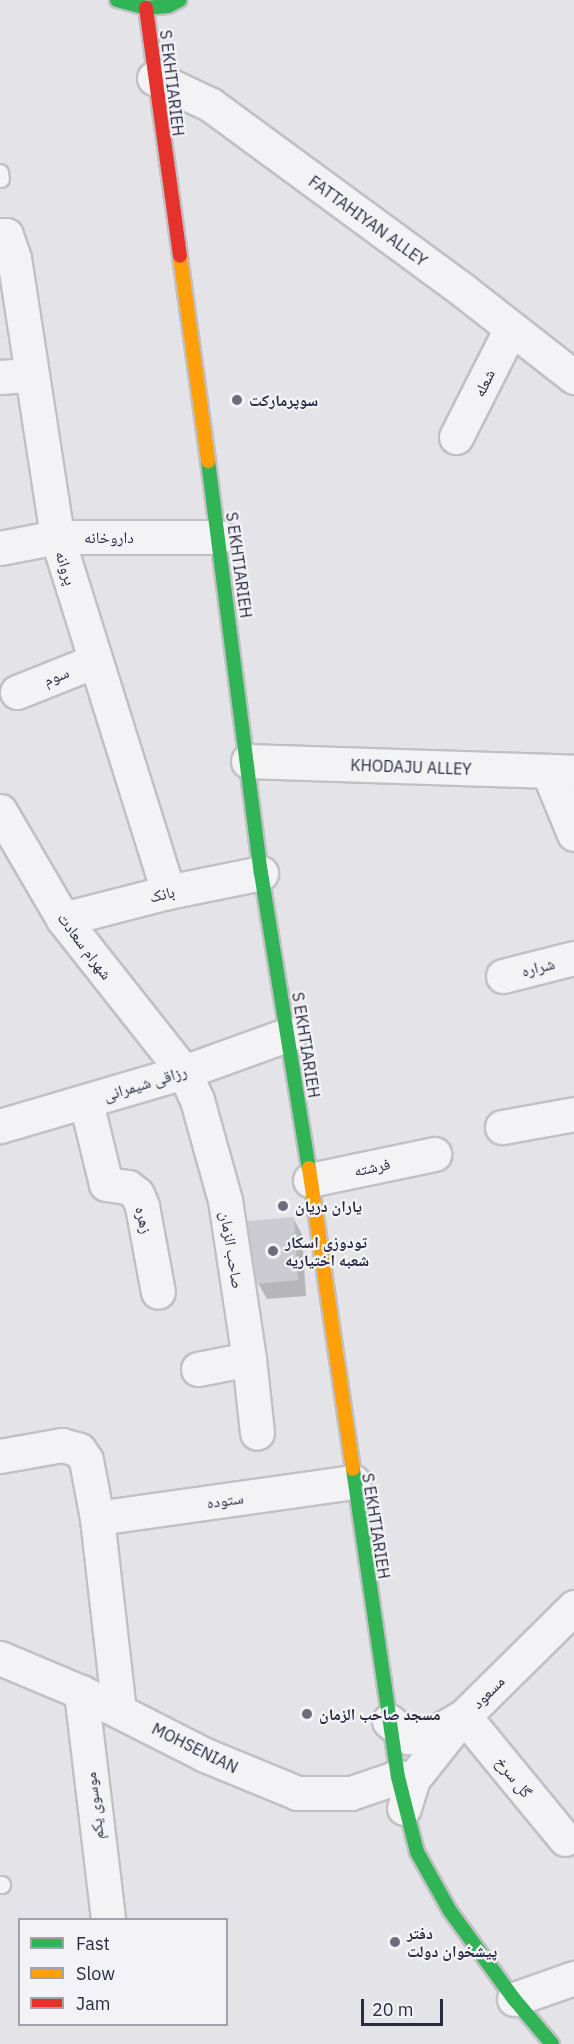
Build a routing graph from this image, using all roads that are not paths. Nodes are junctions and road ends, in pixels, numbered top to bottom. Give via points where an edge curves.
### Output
1 (117, 0) edge
2 (180, 0) edge
3 (146, 8) junction
4 (154, 78) junction
5 (0, 173) edge
6 (1, 179) edge
7 (3, 235) edge
8 (511, 328) junction
9 (574, 371) edge
10 (16, 376) edge
11 (456, 437) dead end
12 (57, 537) junction
13 (219, 537) junction
14 (0, 548) edge
15 (95, 661) junction
16 (16, 692) dead end
17 (248, 761) junction
18 (561, 772) edge
19 (0, 811) edge
20 (574, 834) edge
21 (261, 873) junction
22 (168, 892) junction
23 (63, 919) junction
24 (574, 958) edge
25 (503, 976) dead end
26 (289, 1034) junction
27 (184, 1072) junction
28 (86, 1102) junction
29 (574, 1114) edge
30 (0, 1126) edge
31 (502, 1127) dead end
32 (434, 1154) dead end
33 (310, 1180) junction
34 (159, 1292) dead end
35 (249, 1359) junction
36 (198, 1369) dead end
37 (256, 1433) dead end
38 (0, 1456) edge
39 (353, 1482) junction
40 (97, 1518) junction
41 (574, 1607) edge
42 (0, 1658) edge
43 (81, 1692) junction
44 (119, 1710) junction
45 (464, 1716) junction
46 (389, 1721) junction
47 (398, 1777) junction
48 (404, 1809) junction
49 (565, 1839) dead end
50 (108, 1918) edge
51 (574, 1978) edge
52 (514, 1999) junction
53 (552, 2044) edge

1 - 3 main road
2 - 3 main road via 168,6
3 - 4 main road, S EKHTIARIEH
4 - 8 street, FATTAHIYAN ALLEY via 211,105
4 - 13 main road, S EKHTIARIEH
5 - 6 lane
7 - 10 street, پروانه via 14,258
8 - 9 street, FATTAHIYAN ALLEY
8 - 11 street, شعله
10 - 12 street, پروانه
12 - 13 street, داروخانه
12 - 14 street, داروخانه
12 - 15 street, پروانه
13 - 17 main road, S EKHTIARIEH
15 - 16 street, سوم
15 - 22 street, پروانه
17 - 18 street, KHODAJU ALLEY
17 - 21 main road, S EKHTIARIEH
18 - 20 street
19 - 23 street, شهرام سعادت
21 - 22 street, بانک
21 - 26 main road, S EKHTIARIEH
22 - 23 street, بانک
23 - 27 street, شهرام سعادت
24 - 25 street, شراره
26 - 27 street, رزاقی شیمرانی
26 - 33 main road, S EKHTIARIEH
27 - 28 street, رزاقی شیمرانی
27 - 35 street, صاحب الزمان via 197,1100 225,1200
28 - 30 street, رزاقی شیمرانی
28 - 34 street, زهره via 106,1184 128,1186 142,1206
29 - 31 street
32 - 33 street, فرشته
33 - 39 main road, S EKHTIARIEH
35 - 36 street
35 - 37 street, صاحب الزمان
38 - 40 street via 62,1445 79,1450 86,1460
39 - 40 street, ستوده
39 - 46 main road, S EKHTIARIEH
40 - 44 street
41 - 45 street, مسعود
42 - 43 street, MOHSENIAN
43 - 44 street, MOHSENIAN
43 - 50 street, موسوی یکم
44 - 47 street, MOHSENIAN via 205,1755 297,1793 351,1793
45 - 46 street, مسعود via 429,1737 409,1737
45 - 48 street via 413,1779
45 - 49 street, گل سرخ
46 - 47 main road, S EKHTIARIEH
47 - 48 main road, S EKHTIARIEH
48 - 52 main road, S EKHTIARIEH via 417,1852 450,1911
51 - 52 street
52 - 53 main road, S EKHTIARIEH

